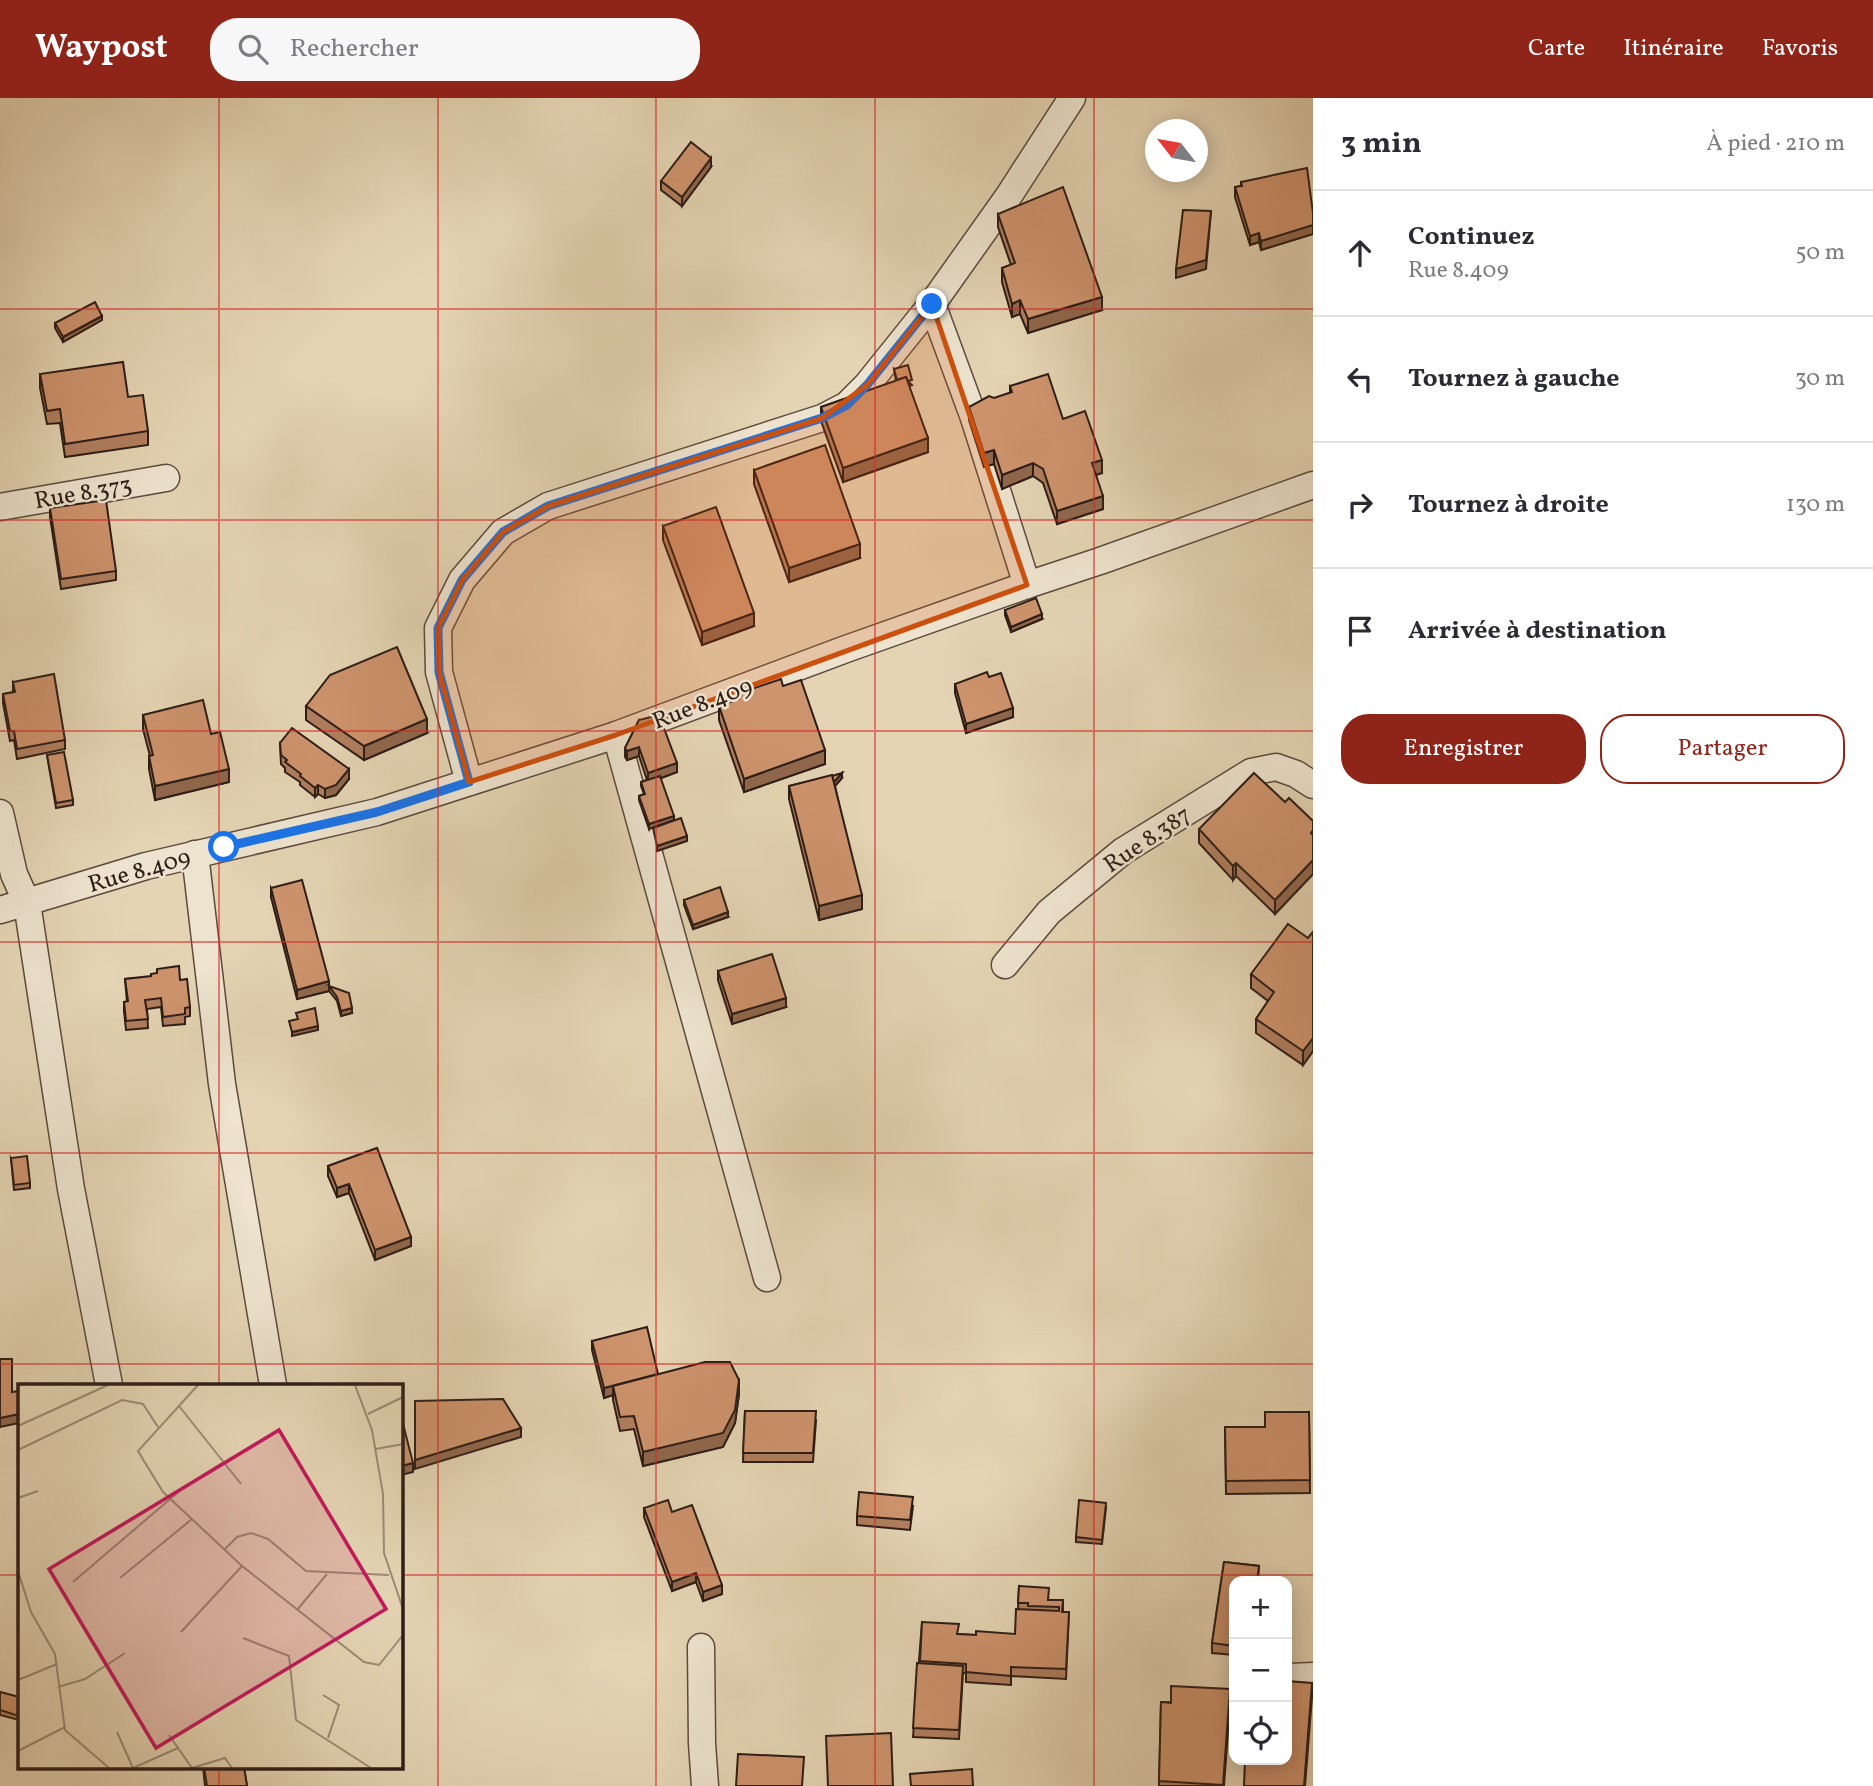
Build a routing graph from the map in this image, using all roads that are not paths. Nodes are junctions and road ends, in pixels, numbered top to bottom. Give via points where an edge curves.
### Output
1 (1072, 98) edge
2 (932, 304) junction
3 (166, 478) dead end
4 (1313, 485) edge
5 (0, 507) edge
6 (1027, 585) junction
7 (615, 735) junction
8 (469, 782) junction
9 (1313, 785) edge
10 (0, 813) edge
11 (195, 854) junction
12 (27, 903) junction
13 (0, 909) edge
14 (1005, 965) dead end
15 (767, 1278) dead end
16 (109, 1384) edge
17 (273, 1384) edge
18 (701, 1647) dead end
19 (705, 1786) edge

1 - 2 street
2 - 6 street
2 - 8 street via 847,405 822,418 548,506 503,532 462,580 438,628 439,672
3 - 5 street, Rue 8.373
4 - 6 street, Rue 8.409
6 - 7 street, Rue 8.409
7 - 8 street, Rue 8.409
7 - 15 street
8 - 11 street, Rue 8.409 via 377,812
9 - 14 street, Rue 8.387 via 1276,767 1251,772 1123,851 1049,912
10 - 12 street via 14,874
11 - 12 street, Rue 8.409
11 - 17 street via 222,1084
12 - 13 street, Rue 8.409
12 - 16 street via 71,1189
18 - 19 street

